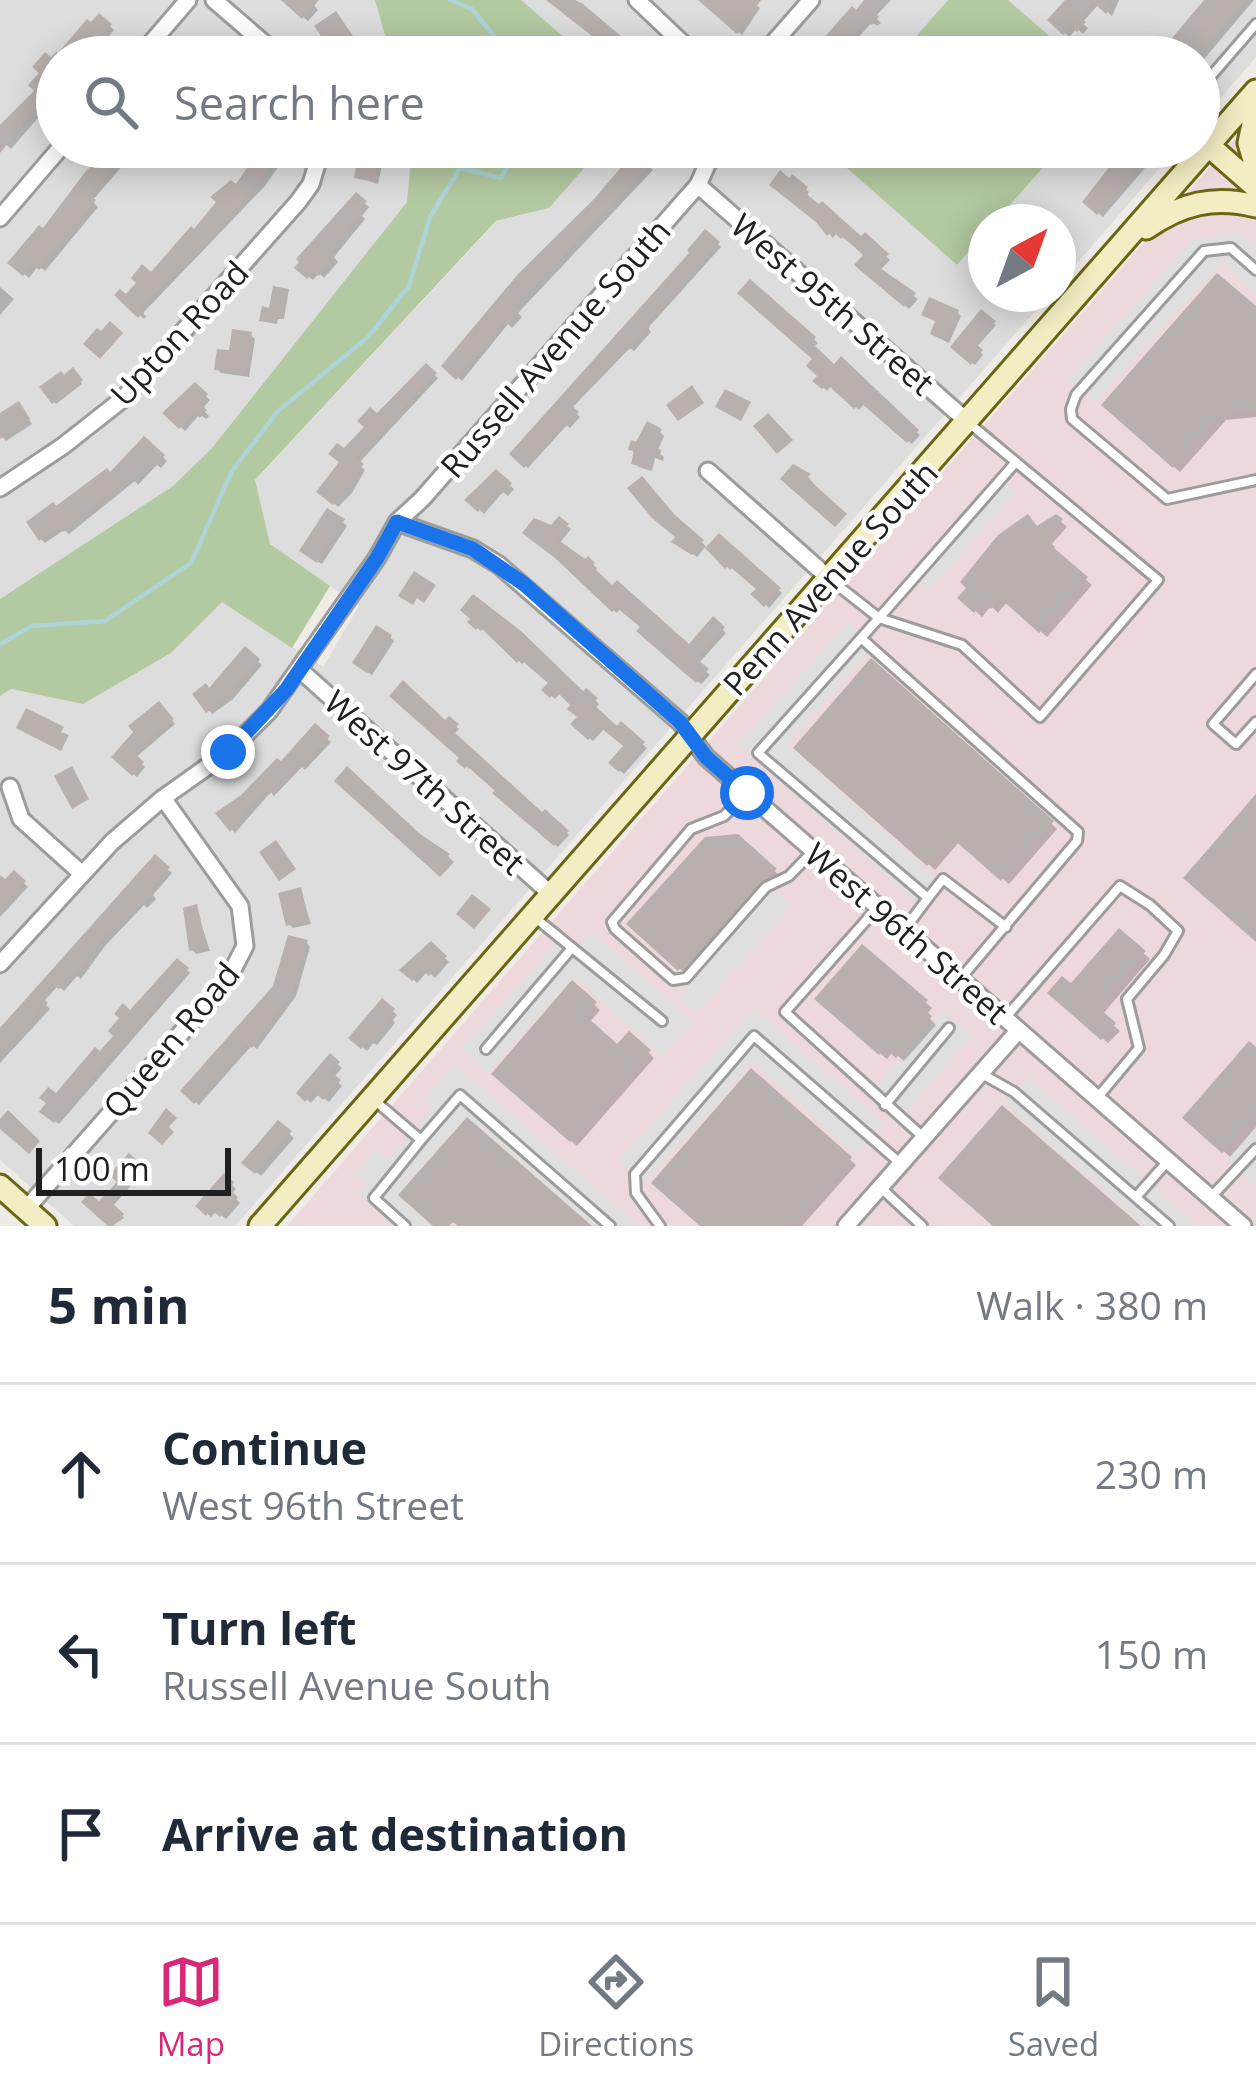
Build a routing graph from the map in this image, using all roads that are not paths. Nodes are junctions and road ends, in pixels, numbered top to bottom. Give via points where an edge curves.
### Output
1 (188, 0) edge
2 (214, 0) edge
3 (637, 0) edge
4 (811, 0) edge
5 (1256, 25) edge
6 (157, 36) edge
7 (256, 36) edge
8 (676, 36) edge
9 (779, 36) edge
10 (1220, 66) edge
11 (1256, 91) edge
12 (1256, 110) edge
13 (1220, 125) edge
14 (1220, 156) edge
15 (1256, 167) edge
16 (44, 168) edge
17 (316, 168) edge
18 (706, 168) edge
19 (1182, 168) edge
20 (698, 185) junction
21 (1256, 187) edge
22 (1256, 206) edge
23 (0, 218) edge
24 (1126, 242) junction
25 (1256, 270) edge
26 (968, 422) junction
27 (1016, 462) junction
28 (708, 470) dead end
29 (1256, 480) edge
30 (0, 488) edge
31 (397, 522) junction
32 (830, 580) junction
33 (879, 618) junction
34 (861, 638) junction
35 (300, 670) junction
36 (1256, 674) edge
37 (1256, 722) edge
38 (690, 736) junction
39 (10, 787) dead end
40 (747, 793) junction
41 (163, 798) junction
42 (813, 851) junction
43 (81, 873) junction
44 (550, 894) junction
45 (928, 898) junction
46 (878, 907) junction
47 (532, 915) junction
48 (1006, 926) junction
49 (904, 930) junction
50 (572, 948) junction
51 (0, 964) edge
52 (960, 979) junction
53 (1005, 1018) junction
54 (662, 1021) dead end
55 (950, 1028) dead end
56 (1019, 1030) junction
57 (486, 1049) dead end
58 (981, 1073) junction
59 (372, 1098) junction
60 (1096, 1098) junction
61 (885, 1105) junction
62 (924, 1138) junction
63 (421, 1140) junction
64 (1256, 1149) edge
65 (1168, 1161) junction
66 (901, 1163) junction
67 (0, 1186) edge
68 (880, 1187) junction
69 (1136, 1197) junction
70 (1211, 1198) junction
71 (26, 1209) junction
72 (46, 1226) edge
73 (260, 1226) edge
74 (405, 1226) edge
75 (610, 1226) edge
76 (660, 1226) edge
77 (846, 1226) edge
78 (922, 1226) edge
79 (1169, 1226) edge
80 (1243, 1226) edge

1 - 6 street
2 - 7 street
3 - 8 street
4 - 9 street
5 - 10 lane
11 - 13 main road, Penn Avenue South
12 - 15 main road via 1249,143
14 - 21 main road
16 - 23 street
17 - 30 street, Upton Road via 298,202 151,370 94,424
18 - 20 street, Russell Avenue South
19 - 24 main road, Penn Avenue South
20 - 26 street, West 95th Street
20 - 31 street, Russell Avenue South
22 - 24 main road via 1217,200 1181,207
24 - 26 main road, Penn Avenue South
25 - 29 lane via 1231,248 1204,251 1071,409 1072,419 1167,499
26 - 27 lane
26 - 32 main road, Penn Avenue South
27 - 33 lane
27 - 33 lane via 1158,580 1040,718 962,645
28 - 32 street
31 - 35 street, Russell Avenue South
31 - 38 street, West 96th Street via 499,565
32 - 33 lane
32 - 38 main road, Penn Avenue South
33 - 34 lane
34 - 45 lane via 758,753
34 - 48 lane via 1078,832
35 - 41 street, Russell Avenue South via 249,733
35 - 44 street, West 97th Street
36 - 37 lane via 1213,724 1237,744
38 - 40 street, West 96th Street
38 - 44 main road, Penn Avenue South
39 - 43 street via 21,818
40 - 42 street, West 96th Street
40 - 42 lane via 724,816 692,829 626,902 615,929 679,982 766,887
41 - 43 street, Russell Avenue South
41 - 71 street, Queen Road via 241,906 245,946 227,981
42 - 46 street, West 96th Street
43 - 51 street, Russell Avenue South
44 - 47 main road, Penn Avenue South
45 - 48 lane via 943,879
45 - 49 lane
46 - 49 street, West 96th Street
46 - 61 lane via 785,1012
47 - 50 lane
47 - 59 main road, Penn Avenue South
48 - 52 lane
49 - 52 street, West 96th Street
50 - 54 lane
50 - 57 lane
52 - 53 street, West 96th Street
53 - 56 street, West 96th Street
53 - 60 lane via 1120,886 1150,905 1178,931 1127,999 1139,1048
55 - 61 lane
56 - 58 street
56 - 60 street, West 96th Street
58 - 62 street
58 - 69 lane via 1015,1092
59 - 63 lane
59 - 73 main road, Penn Avenue South
60 - 65 street, West 96th Street
61 - 62 lane
62 - 66 street
63 - 74 lane via 374,1198
63 - 75 lane via 460,1095
64 - 70 lane
65 - 69 lane
65 - 70 street, West 96th Street
66 - 68 street
66 - 76 lane via 754,1036 635,1174 637,1193
67 - 71 main road
68 - 77 street
68 - 78 lane
69 - 79 lane
70 - 80 street, West 96th Street
71 - 72 main road

